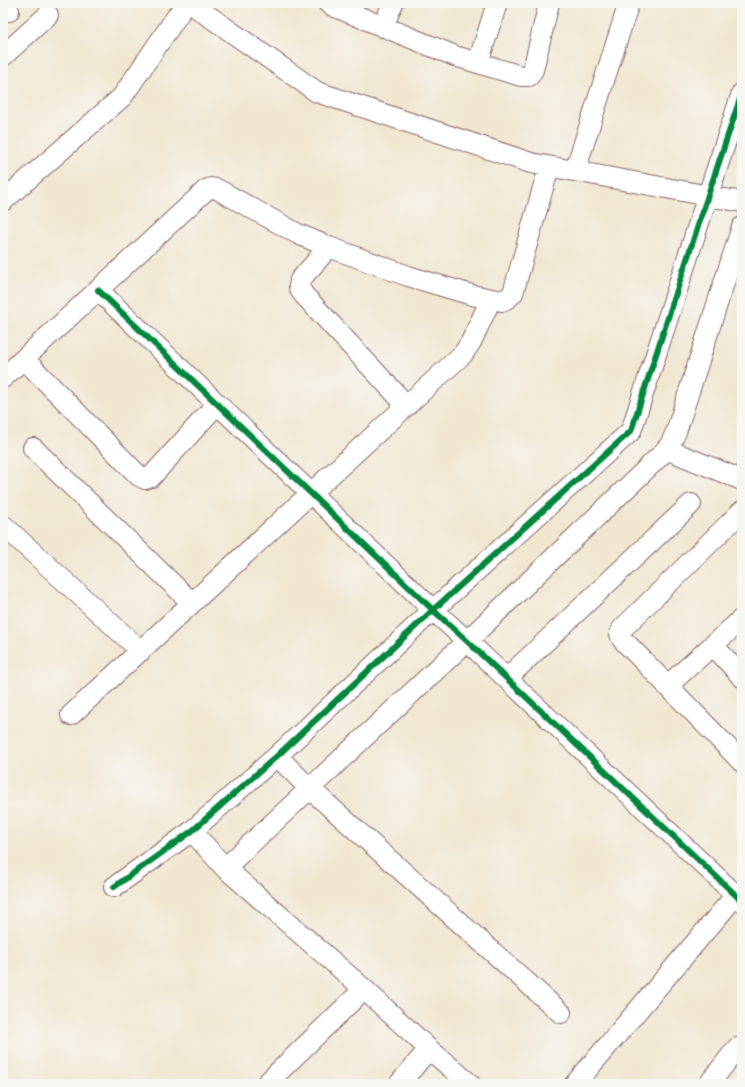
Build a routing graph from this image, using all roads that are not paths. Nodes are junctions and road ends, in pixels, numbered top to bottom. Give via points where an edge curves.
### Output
1 (186, 3) edge
2 (190, 3) edge
3 (328, 3) edge
4 (393, 3) edge
5 (497, 3) edge
6 (550, 3) edge
7 (629, 3) edge
8 (48, 15) dead end
9 (383, 27) junction
10 (3, 56) edge
11 (478, 63) junction
12 (742, 93) edge
13 (549, 167) junction
14 (575, 171) junction
15 (708, 195) junction
16 (3, 201) edge
17 (742, 202) edge
18 (742, 227) edge
19 (329, 247) junction
20 (98, 290) junction
21 (491, 299) junction
22 (24, 359) junction
23 (3, 378) edge
24 (217, 404) junction
25 (407, 406) junction
26 (33, 448) dead end
27 (666, 449) junction
28 (742, 480) edge
29 (311, 493) junction
30 (691, 504) dead end
31 (742, 511) edge
32 (3, 525) edge
33 (192, 603) junction
34 (433, 610) junction
35 (742, 619) edge
36 (467, 641) junction
37 (712, 645) junction
38 (141, 652) junction
39 (742, 677) edge
40 (507, 678) junction
41 (667, 686) junction
42 (71, 715) dead end
43 (277, 756) junction
44 (742, 762) edge
45 (309, 788) junction
46 (192, 831) junction
47 (225, 868) junction
48 (114, 887) dead end
49 (739, 898) edge
50 (364, 990) junction
51 (561, 1013) dead end
52 (742, 1047) edge
53 (429, 1049) junction
54 (266, 1084) edge
55 (399, 1084) edge
56 (470, 1084) edge
57 (575, 1084) edge
58 (709, 1084) edge

1 - 16 street via 122,97
2 - 13 street via 317,92
3 - 9 street
4 - 9 street
5 - 11 street
6 - 11 street via 533,70 529,76
7 - 14 street
8 - 10 street
9 - 11 street
12 - 15 street
13 - 14 street
13 - 21 street via 513,293 502,301
14 - 15 street
15 - 17 street
15 - 34 street via 632,431
18 - 27 street via 676,432
19 - 20 street via 298,234 211,188
19 - 21 street via 408,276
19 - 25 street via 300,280 299,286 303,294
20 - 22 street
20 - 24 street
21 - 25 street via 463,354
22 - 23 street
22 - 24 street via 139,476 145,479 151,477
24 - 29 street
25 - 29 street
26 - 33 street
27 - 28 street
27 - 36 street
29 - 33 street
29 - 34 street
30 - 40 street
31 - 41 street via 622,629 622,639
32 - 38 street
33 - 38 street
34 - 36 street
34 - 43 street
35 - 37 street
36 - 40 street
36 - 45 street
37 - 39 street
37 - 41 street
38 - 42 street
40 - 49 street
41 - 44 street
43 - 45 street
43 - 46 street
45 - 47 street
45 - 51 street
46 - 47 street
46 - 48 street
47 - 50 street
49 - 57 street
50 - 53 street
50 - 54 street
52 - 58 street via 737,1048
53 - 55 street
53 - 56 street

